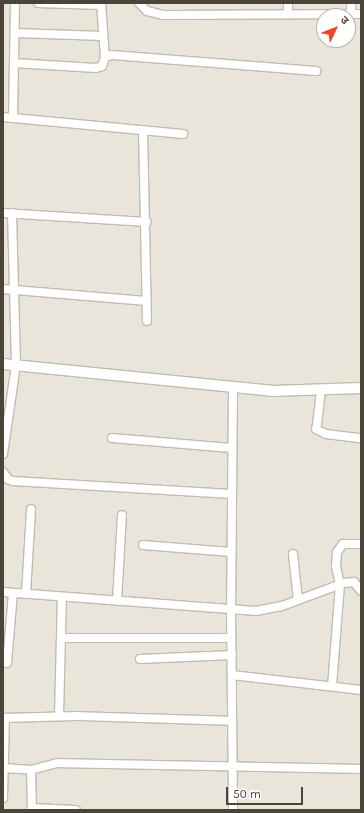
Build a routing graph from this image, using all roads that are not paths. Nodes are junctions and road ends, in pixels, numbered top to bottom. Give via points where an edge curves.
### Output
1 (15, 3) edge
2 (38, 3) edge
3 (139, 3) edge
4 (288, 3) edge
5 (101, 4) edge
6 (288, 13) junction
7 (316, 13) edge
8 (14, 33) junction
9 (104, 36) junction
10 (105, 57) junction
11 (14, 63) junction
12 (316, 70) dead end
13 (3, 117) edge
14 (13, 118) junction
15 (143, 130) junction
16 (183, 134) dead end
17 (3, 213) edge
18 (12, 213) junction
19 (147, 222) junction
20 (3, 289) edge
21 (14, 290) junction
22 (147, 301) junction
23 (147, 321) dead end
24 (3, 364) edge
25 (16, 365) junction
26 (233, 388) junction
27 (361, 388) edge
28 (320, 391) junction
29 (4, 438) edge
30 (112, 438) dead end
31 (361, 438) edge
32 (232, 448) junction
33 (3, 454) edge
34 (3, 472) edge
35 (232, 494) junction
36 (31, 509) dead end
37 (122, 515) dead end
38 (361, 544) edge
39 (144, 546) dead end
40 (231, 552) junction
41 (293, 554) dead end
42 (340, 584) junction
43 (361, 591) edge
44 (3, 592) edge
45 (13, 593) junction
46 (26, 594) junction
47 (62, 597) junction
48 (298, 600) junction
49 (118, 601) junction
50 (231, 610) junction
51 (61, 638) junction
52 (231, 638) junction
53 (232, 655) junction
54 (140, 659) dead end
55 (7, 663) dead end
56 (232, 675) junction
57 (332, 686) junction
58 (361, 690) edge
59 (59, 716) junction
60 (4, 718) edge
61 (232, 721) junction
62 (4, 753) edge
63 (4, 768) edge
64 (233, 768) junction
65 (361, 769) edge
66 (31, 770) junction
67 (3, 798) edge
68 (32, 809) edge
69 (76, 810) edge
70 (233, 810) edge

1 - 8 street
2 - 5 street
3 - 6 street via 147,11 163,15
4 - 6 street
5 - 9 street
6 - 7 street
8 - 9 street
8 - 11 street
9 - 10 street
10 - 11 street via 102,66 96,68
10 - 12 street via 112,55
11 - 14 street
13 - 14 street
14 - 15 street
15 - 16 street
15 - 19 street
17 - 18 street
18 - 19 street
18 - 21 street
19 - 22 street
20 - 21 street
21 - 22 street
21 - 25 street
22 - 23 street
24 - 25 street
25 - 26 street
25 - 29 street
26 - 28 street
26 - 32 street
27 - 28 street
28 - 31 street via 316,429 326,434
29 - 33 street
30 - 32 street
32 - 35 street
34 - 35 street via 13,481
35 - 40 street
36 - 46 street
37 - 49 street
38 - 42 street via 348,543 339,546 336,566
39 - 40 street
40 - 50 street
41 - 48 street
42 - 43 street via 354,582
42 - 48 street
42 - 57 street
44 - 45 street
45 - 46 street
45 - 55 street
46 - 47 street
47 - 49 street
47 - 51 street
48 - 50 street via 265,610
49 - 50 street
50 - 52 street
51 - 52 street
51 - 59 street
52 - 53 street
53 - 54 street
53 - 56 street
56 - 57 street
56 - 61 street
57 - 58 street
59 - 60 street
59 - 61 street
60 - 62 street
61 - 64 street
62 - 63 street
63 - 66 street
63 - 67 street
64 - 65 street
64 - 66 street via 58,763
64 - 70 street
66 - 68 street
68 - 69 street

